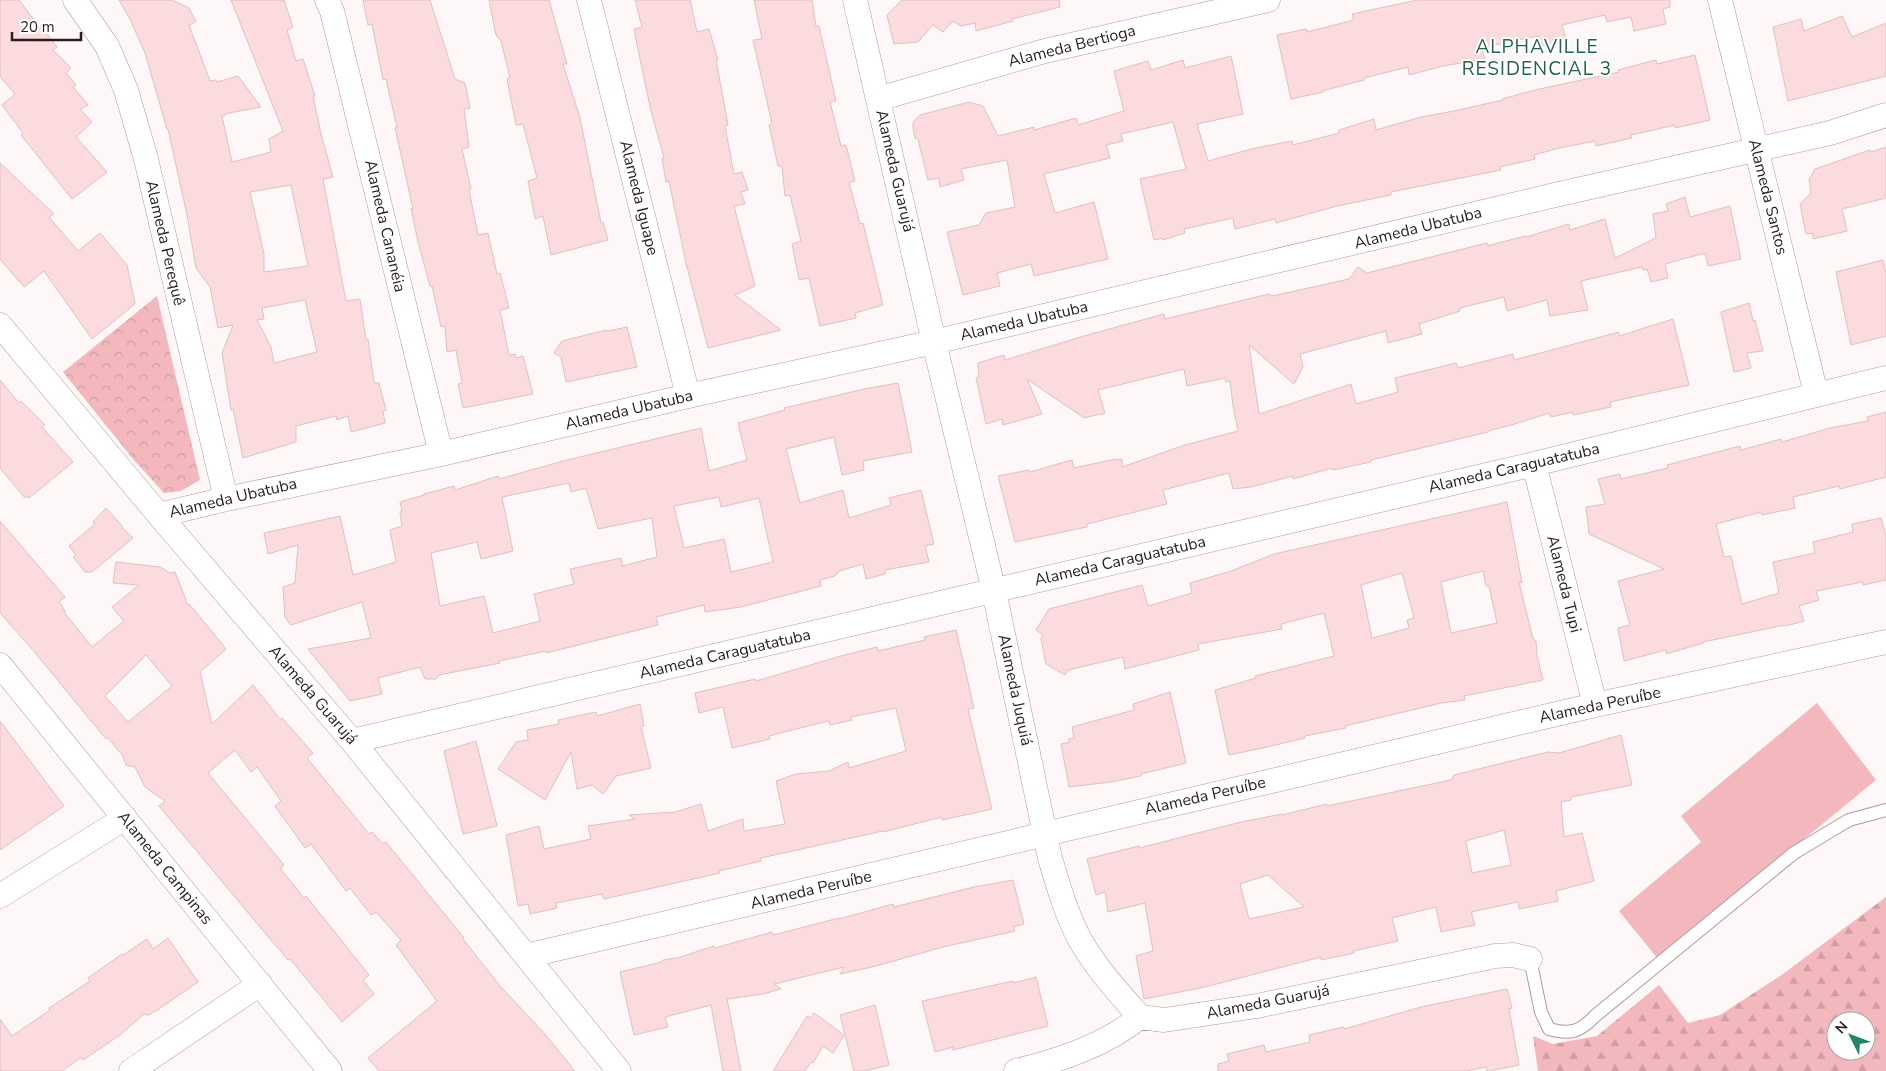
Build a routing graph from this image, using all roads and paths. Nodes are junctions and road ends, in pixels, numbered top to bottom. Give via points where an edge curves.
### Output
1 (75, 0) edge
2 (327, 0) edge
3 (589, 0) edge
4 (856, 0) edge
5 (1268, 0) edge
6 (1720, 0) edge
7 (878, 99) junction
8 (1886, 115) edge
9 (1756, 150) junction
10 (0, 325) edge
11 (934, 342) junction
12 (1886, 378) edge
13 (1816, 394) junction
14 (688, 396) junction
15 (441, 454) junction
16 (1534, 464) junction
17 (226, 498) junction
18 (158, 515) junction
19 (994, 591) junction
20 (1886, 642) edge
21 (0, 665) edge
22 (1595, 705) junction
23 (352, 741) junction
24 (1886, 810) edge
25 (125, 818) junction
26 (1045, 834) junction
27 (0, 896) edge
28 (526, 956) junction
29 (1530, 959) joint
30 (260, 984) junction
31 (1140, 1018) junction
32 (131, 1071) edge
33 (330, 1071) edge
34 (619, 1071) edge
35 (1016, 1071) edge

1 - 17 street, Alameda Perequê via 107,46 126,90 146,159
2 - 15 street, Alameda Cananéia via 355,100
3 - 14 street, Alameda Iguape
4 - 7 street, Alameda Guarujá
5 - 7 street, Alameda Bertioga via 1045,51
6 - 9 street, Alameda Santos
7 - 11 street, Alameda Guarujá
8 - 9 street, Alameda Ubatuba via 1830,133
9 - 11 street, Alameda Ubatuba
9 - 13 street, Alameda Santos
10 - 18 street, Alameda Guarujá
11 - 14 street, Alameda Ubatuba
11 - 19 street, Alameda Juquiá
12 - 13 street, Alameda Caraguatatuba
13 - 16 street, Alameda Caraguatatuba
14 - 15 street, Alameda Ubatuba
15 - 17 street, Alameda Ubatuba
16 - 19 street, Alameda Caraguatatuba
16 - 22 street, Alameda Tupi
17 - 18 street, Alameda Ubatuba
18 - 23 street, Alameda Guarujá
19 - 23 street, Alameda Caraguatatuba
19 - 26 street, Alameda Juquiá
20 - 22 street, Alameda Peruíbe
21 - 25 street, Alameda Campinas
22 - 26 street, Alameda Peruíbe
23 - 28 street, Alameda Guarujá
24 - 29 lane via 1849,820 1794,853 1584,1028 1563,1033 1549,1029 1541,1012
25 - 27 street
25 - 30 street, Alameda Campinas
26 - 28 street, Alameda Peruíbe
26 - 31 street, Alameda Juquiá via 1061,894 1079,937 1103,974
28 - 34 street, Alameda Guarujá
29 - 31 street, Alameda Guarujá via 1513,955 1495,956 1256,1006 1164,1020
30 - 32 street
30 - 33 street, Alameda Campinas
31 - 35 street via 1123,1031 1081,1052

